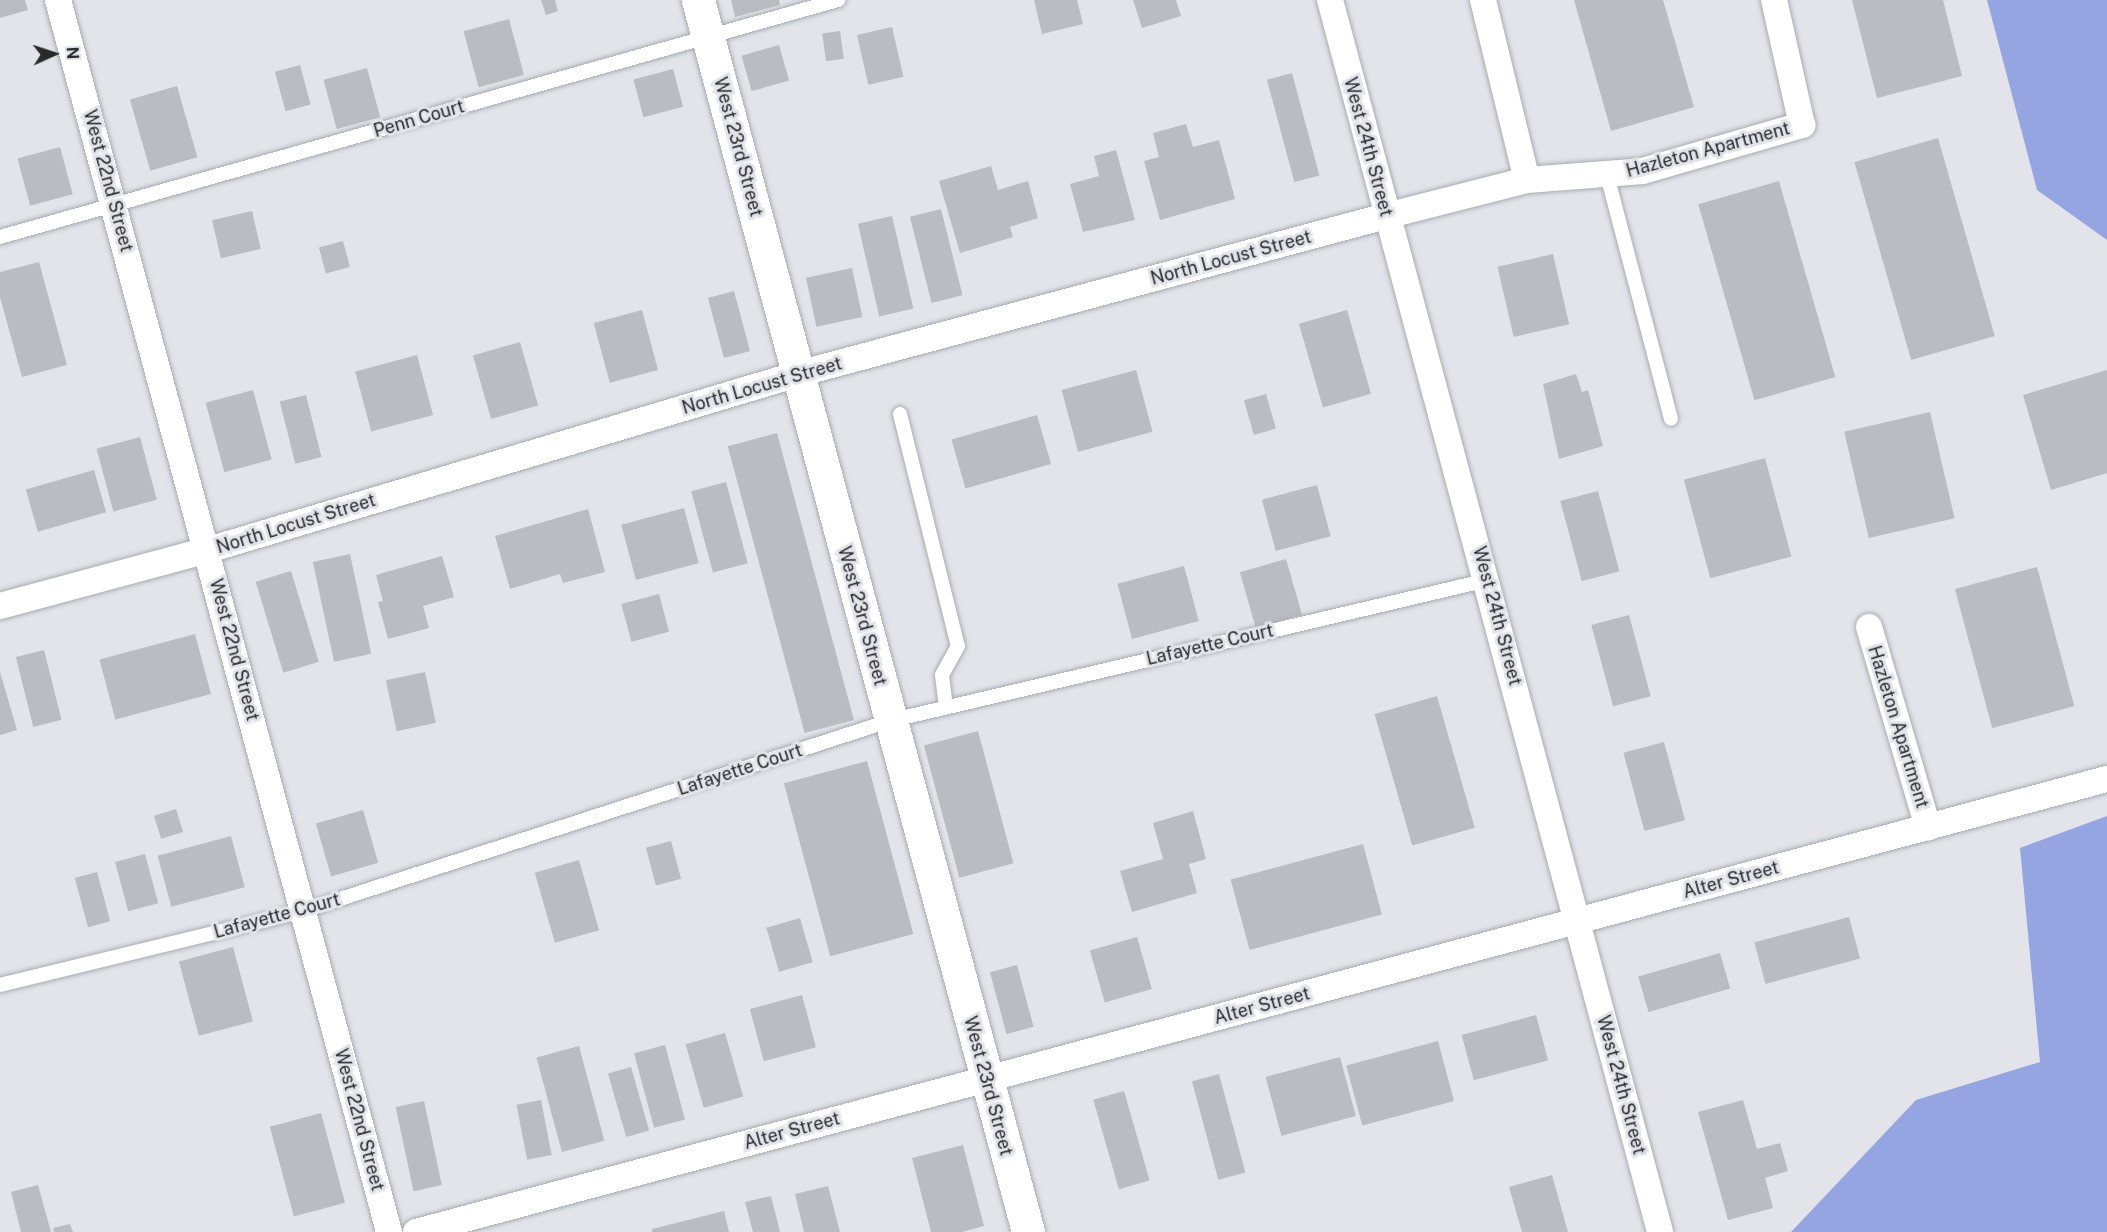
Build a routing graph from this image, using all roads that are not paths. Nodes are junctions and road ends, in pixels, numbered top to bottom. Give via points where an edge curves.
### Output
1 (58, 0) edge
2 (698, 0) edge
3 (837, 0) edge
4 (1330, 0) edge
5 (1483, 0) edge
6 (1774, 0) edge
7 (708, 35) junction
8 (1607, 175) junction
9 (1527, 180) junction
10 (116, 206) junction
11 (1386, 216) junction
12 (0, 237) edge
13 (798, 374) junction
14 (900, 414) dead end
15 (1671, 419) dead end
16 (208, 550) junction
17 (1488, 580) junction
18 (0, 606) edge
19 (1869, 627) dead end
20 (946, 707) junction
21 (889, 721) junction
22 (2107, 779) edge
23 (1928, 827) junction
24 (303, 911) junction
25 (1577, 921) junction
26 (0, 986) edge
27 (987, 1079) junction
28 (389, 1232) edge
29 (416, 1232) edge
30 (1028, 1232) edge
31 (1660, 1232) edge

1 - 10 street, West 22nd Street
2 - 7 street, West 23rd Street
3 - 7 lane, Penn Court
4 - 11 street, West 24th Street
5 - 9 street
6 - 8 street, Hazleton Apartment via 1802,125 1643,171
7 - 10 lane, Penn Court
7 - 13 street, West 23rd Street
8 - 9 street, Hazleton Apartment
8 - 15 lane
9 - 11 street, North Locust Street
10 - 12 lane, Penn Court
10 - 16 street, West 22nd Street
11 - 13 street, North Locust Street
11 - 17 street, West 24th Street
13 - 16 street, North Locust Street
13 - 21 street, West 23rd Street
14 - 20 lane via 958,646 942,675
16 - 18 street, North Locust Street
16 - 24 street, West 22nd Street
17 - 20 lane, Lafayette Court
17 - 25 street, West 24th Street
19 - 23 street, Hazleton Apartment
20 - 21 lane, Lafayette Court
21 - 24 lane, Lafayette Court
21 - 27 street, West 23rd Street
22 - 23 street, Alter Street
23 - 25 street, Alter Street
24 - 26 lane, Lafayette Court
24 - 28 street, West 22nd Street
25 - 27 street, Alter Street
25 - 31 street, West 24th Street
27 - 29 street, Alter Street
27 - 30 street, West 23rd Street

